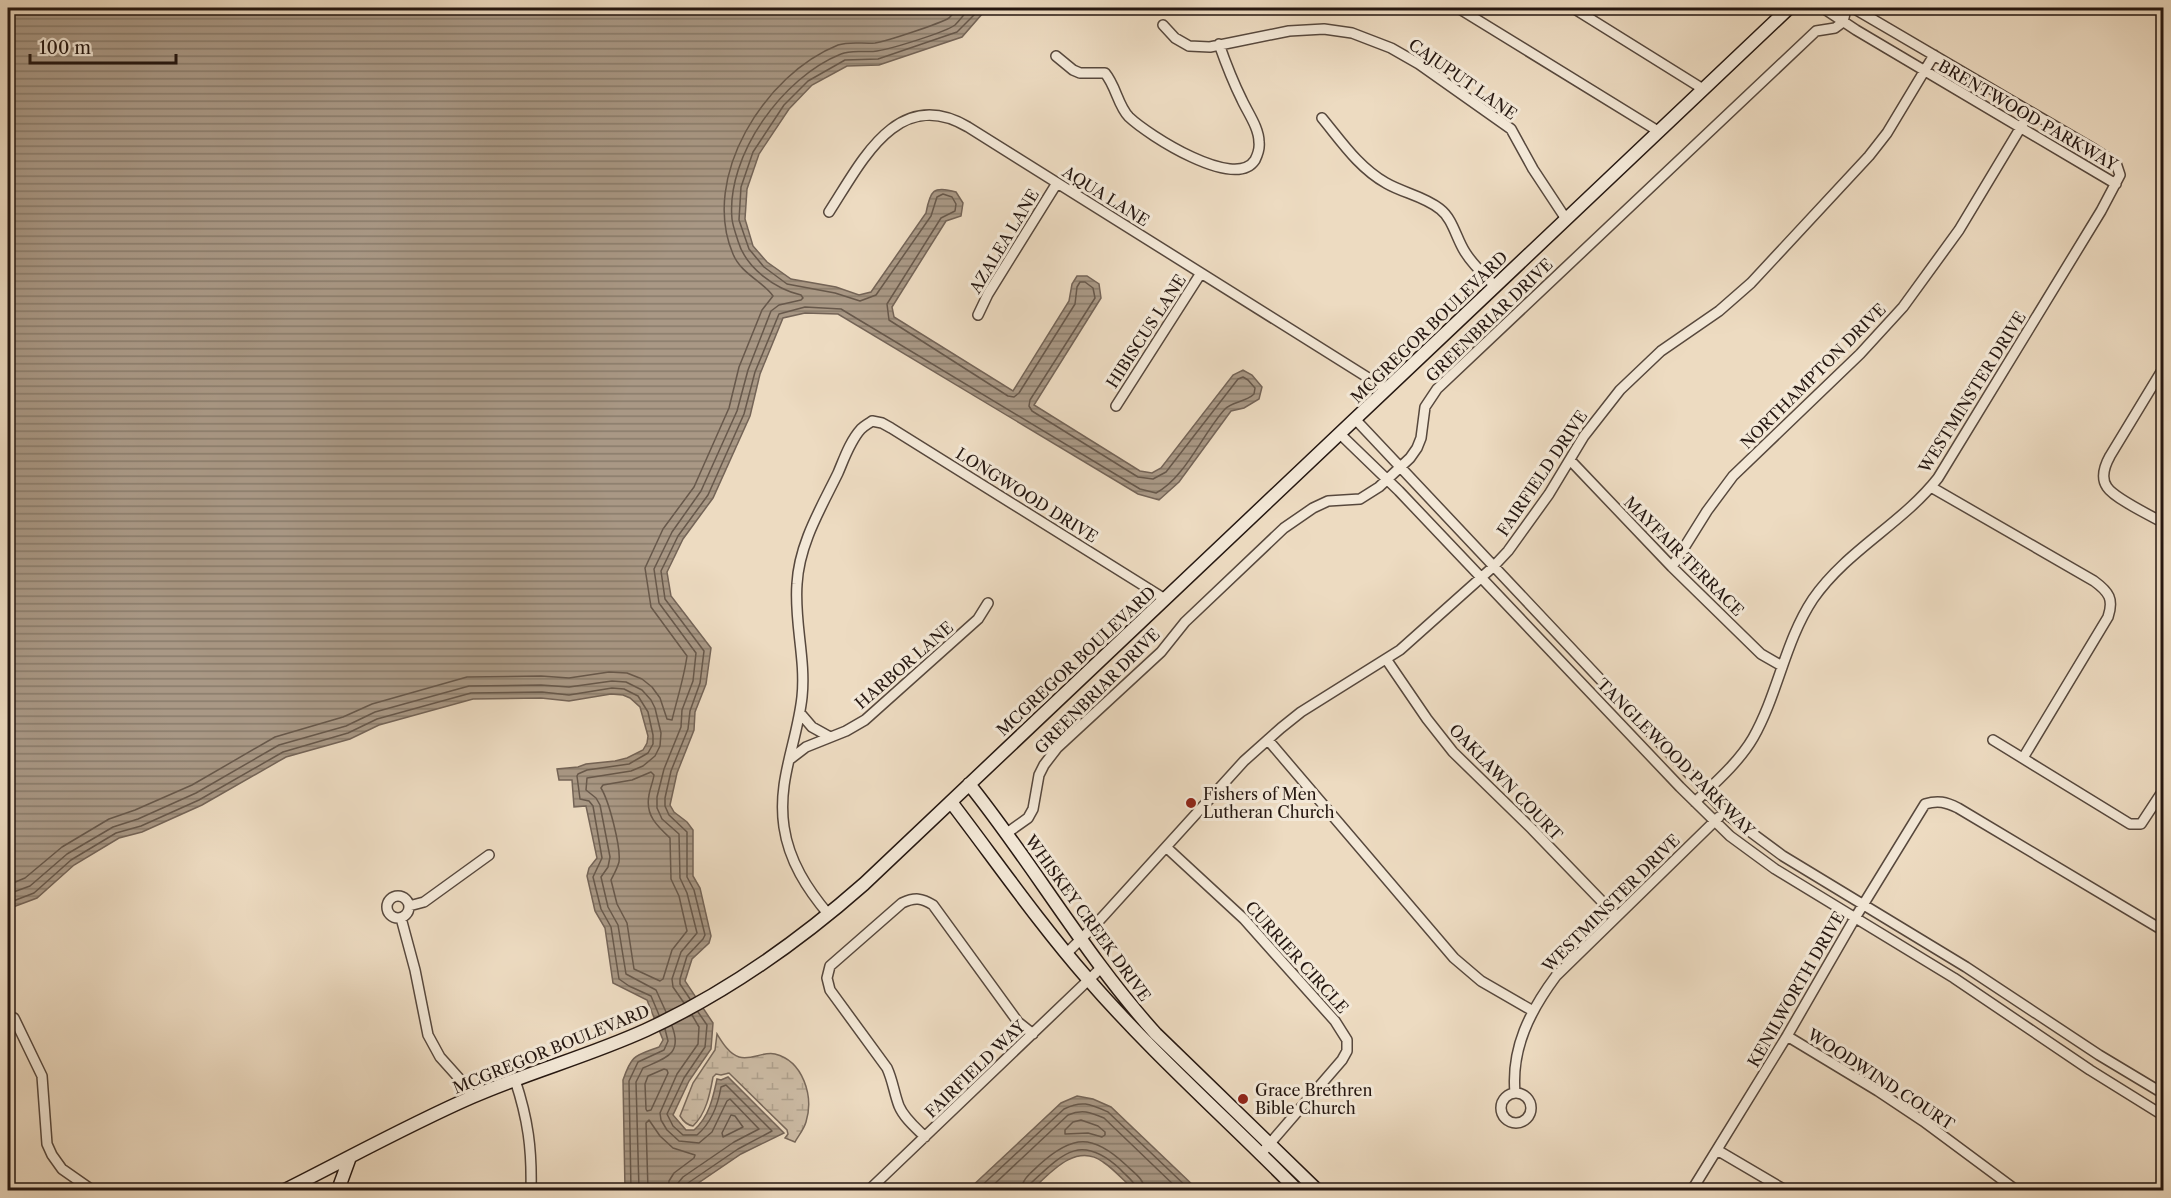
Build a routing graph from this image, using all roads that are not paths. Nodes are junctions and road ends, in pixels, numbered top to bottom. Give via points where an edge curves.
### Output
1 (1458, 8) edge
2 (1573, 8) edge
3 (1789, 8) edge
4 (1823, 8) edge
5 (1845, 8) edge
6 (1843, 22) junction
7 (1163, 26) dead end
8 (1220, 44) junction
9 (1056, 56) dead end
10 (1934, 56) junction
11 (1925, 71) junction
12 (1703, 89) junction
13 (2030, 112) junction
14 (1322, 118) dead end
15 (2020, 128) junction
16 (1658, 131) junction
17 (1057, 183) junction
18 (2116, 184) junction
19 (829, 212) dead end
20 (1566, 219) junction
21 (1201, 273) junction
22 (1495, 286) junction
23 (978, 315) dead end
24 (2163, 368) edge
25 (1386, 389) junction
26 (1116, 406) dead end
27 (1355, 419) junction
28 (1340, 434) junction
29 (1570, 460) junction
30 (1399, 467) junction
31 (1387, 479) junction
32 (1931, 487) junction
33 (2163, 524) edge
34 (1493, 567) junction
35 (1672, 567) junction
36 (1480, 578) junction
37 (1164, 599) junction
38 (988, 603) dead end
39 (1386, 659) junction
40 (1782, 666) junction
41 (800, 714) junction
42 (830, 737) junction
43 (1268, 740) junction
44 (1993, 740) dead end
45 (2023, 758) junction
46 (789, 760) junction
47 (969, 784) junction
48 (2163, 789) edge
49 (1705, 792) junction
50 (951, 802) junction
51 (1695, 802) junction
52 (1724, 811) junction
53 (1715, 822) junction
54 (1007, 833) junction
55 (1166, 847) junction
56 (489, 855) dead end
57 (1863, 904) junction
58 (409, 906) junction
59 (829, 915) junction
60 (1616, 916) junction
61 (400, 918) junction
62 (1855, 918) junction
63 (2163, 931) edge
64 (1082, 940) junction
65 (1066, 954) junction
66 (1101, 968) junction
67 (1981, 976) junction
68 (1089, 980) junction
69 (1972, 990) junction
70 (1533, 1011) junction
71 (14, 1018) dead end
72 (1033, 1034) junction
73 (1787, 1036) junction
74 (2094, 1052) junction
75 (2084, 1066) junction
76 (515, 1080) junction
77 (1515, 1093) dead end
78 (2163, 1095) edge
79 (472, 1097) junction
80 (2163, 1116) edge
81 (925, 1137) junction
82 (1270, 1145) junction
83 (1717, 1150) junction
84 (1260, 1155) junction
85 (350, 1157) junction
86 (92, 1191) edge
87 (285, 1191) edge
88 (338, 1191) edge
89 (531, 1191) edge
90 (869, 1191) edge
91 (1297, 1191) edge
92 (1317, 1191) edge
93 (1692, 1191) edge
94 (1785, 1191) edge
95 (2016, 1191) edge

1 - 16 street
2 - 12 street
3 - 12 main road, MCGREGOR BOULEVARD
4 - 6 street, BRENTWOOD PARKWAY
5 - 6 street
5 - 10 street, BRENTWOOD PARKWAY via 1855,9
6 - 11 street, BRENTWOOD PARKWAY
6 - 30 street, GREENBRIAR DRIVE via 1835,28 1816,31 1437,389 1425,407 1417,448
7 - 8 street, CAJUPUT LANE via 1189,46
8 - 9 street via 1260,142 1253,163 1243,169 1189,157 1128,115 1105,73 1080,73
8 - 20 street, CAJUPUT LANE via 1289,31 1324,29 1352,33 1391,48 1511,129
10 - 11 street, FAIRFIELD DRIVE
10 - 13 street, BRENTWOOD PARKWAY
11 - 15 street, BRENTWOOD PARKWAY
11 - 29 street, FAIRFIELD DRIVE via 1869,156 1737,297 1661,351 1620,390
12 - 16 main road, MCGREGOR BOULEVARD
13 - 15 street, NORTHAMPTON DRIVE
13 - 18 street, BRENTWOOD PARKWAY via 2116,163 2120,175
14 - 22 street via 1381,180 1442,210 1472,261
15 - 18 street, BRENTWOOD PARKWAY
15 - 35 street, NORTHAMPTON DRIVE via 1959,231 1903,307 1860,354 1733,476
16 - 20 main road, MCGREGOR BOULEVARD
17 - 19 street, AQUA LANE via 958,121 923,116 903,121 875,142
17 - 21 street, AQUA LANE
17 - 23 street, AZALEA LANE
18 - 32 street, WESTMINSTER DRIVE
20 - 22 main road, MCGREGOR BOULEVARD
21 - 25 street, AQUA LANE
21 - 26 street, HIBISCUS LANE
22 - 25 main road, MCGREGOR BOULEVARD
24 - 33 street via 2105,465 2104,476 2107,487 2115,494
25 - 27 main road, MCGREGOR BOULEVARD
27 - 28 main road, MCGREGOR BOULEVARD
27 - 30 street, TANGLEWOOD PARKWAY
28 - 31 street, TANGLEWOOD PARKWAY
28 - 37 main road, MCGREGOR BOULEVARD
29 - 34 street, FAIRFIELD DRIVE
29 - 35 street, MAYFAIR TERRACE
30 - 31 street, GREENBRIAR DRIVE
30 - 34 street, TANGLEWOOD PARKWAY
31 - 36 street, TANGLEWOOD PARKWAY
31 - 54 street, GREENBRIAR DRIVE via 1360,499 1328,501 1313,508 1284,528 1237,571 1185,622 1161,652 1057,748 1039,776 1028,818
32 - 40 street, WESTMINSTER DRIVE via 1829,578 1809,605
32 - 45 street via 2094,582 2109,596 2112,607 2108,617
34 - 36 street, FAIRFIELD DRIVE
34 - 49 street, TANGLEWOOD PARKWAY
35 - 40 street, MAYFAIR TERRACE via 1761,654
36 - 39 street, FAIRFIELD DRIVE via 1418,636
36 - 51 street, TANGLEWOOD PARKWAY
37 - 41 street, LONGWOOD DRIVE via 891,428 872,421 862,427 851,445 801,559 796,594 803,672
37 - 47 main road, MCGREGOR BOULEVARD
38 - 42 street, HARBOR LANE via 978,619 865,720
39 - 43 street, FAIRFIELD DRIVE via 1301,712
39 - 60 street, OAKLAWN COURT via 1453,752
40 - 49 street, WESTMINSTER DRIVE via 1753,739
41 - 42 street
41 - 46 street
42 - 46 street, HARBOR LANE via 806,747
43 - 55 street, FAIRFIELD DRIVE
43 - 70 street via 1454,958 1490,987
44 - 45 street
45 - 48 street via 2130,825 2141,824
46 - 59 street via 782,792 787,841 802,878
47 - 50 main road, MCGREGOR BOULEVARD
47 - 54 main road, WHISKEY CREEK DRIVE
49 - 51 street, WESTMINSTER DRIVE
49 - 52 street, TANGLEWOOD PARKWAY
50 - 59 main road, MCGREGOR BOULEVARD
50 - 65 main road, WHISKEY CREEK DRIVE
51 - 53 street, TANGLEWOOD PARKWAY
52 - 53 street, WESTMINSTER DRIVE
52 - 57 street, TANGLEWOOD PARKWAY via 1755,837
53 - 60 street, WESTMINSTER DRIVE
53 - 62 street, TANGLEWOOD PARKWAY via 1746,849
54 - 64 main road, WHISKEY CREEK DRIVE
55 - 64 street, FAIRFIELD DRIVE
55 - 82 street, CURRIER CIRCLE via 1269,945 1347,1040 1342,1060
56 - 58 street via 424,902
57 - 62 street, KENILWORTH DRIVE
57 - 63 street, KENILWORTH DRIVE via 1917,814 1935,801 1958,808
57 - 67 street, TANGLEWOOD PARKWAY
58 - 61 street via 407,914
58 - 61 street via 402,897 389,901 389,913
59 - 76 main road, MCGREGOR BOULEVARD via 778,954 709,998 607,1047
60 - 70 street, WESTMINSTER DRIVE via 1556,976
61 - 79 street via 431,1040
62 - 69 street, TANGLEWOOD PARKWAY
62 - 73 street, KENILWORTH DRIVE
64 - 65 street, FAIRFIELD DRIVE
64 - 66 main road, WHISKEY CREEK DRIVE
65 - 68 main road, WHISKEY CREEK DRIVE
66 - 68 street, FAIRFIELD WAY
66 - 82 main road, WHISKEY CREEK DRIVE via 1156,1034
67 - 69 street
67 - 74 street, TANGLEWOOD PARKWAY
68 - 72 street, FAIRFIELD WAY
68 - 84 main road, WHISKEY CREEK DRIVE
69 - 75 street, TANGLEWOOD PARKWAY
70 - 77 street, WESTMINSTER DRIVE via 1516,1057
71 - 86 street via 42,1076 47,1144 62,1169
72 - 81 street, FAIRFIELD WAY
72 - 81 street via 1014,1017 933,905 924,899 912,898 902,903 830,966 830,990 886,1068 905,1117
73 - 83 street, KENILWORTH DRIVE
73 - 95 street, WOODWIND COURT via 1914,1115
74 - 75 street
74 - 78 street, TANGLEWOOD PARKWAY
75 - 80 street, TANGLEWOOD PARKWAY
76 - 79 main road, MCGREGOR BOULEVARD
76 - 89 street via 530,1137
79 - 85 main road, MCGREGOR BOULEVARD
81 - 90 street, FAIRFIELD WAY
82 - 84 street, CURRIER CIRCLE
82 - 92 main road, WHISKEY CREEK DRIVE
83 - 93 street, KENILWORTH DRIVE
83 - 94 street
84 - 91 main road, WHISKEY CREEK DRIVE
85 - 87 main road, MCGREGOR BOULEVARD
85 - 88 main road

